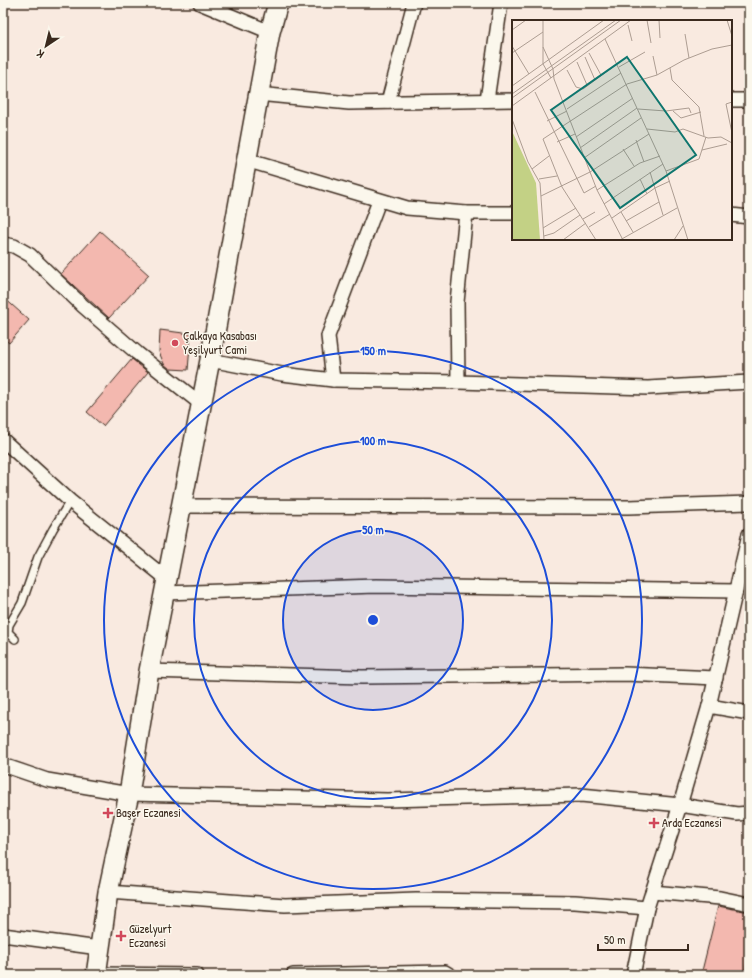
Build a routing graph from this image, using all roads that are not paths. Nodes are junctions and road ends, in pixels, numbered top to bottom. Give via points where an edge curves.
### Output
1 (200, 3) edge
2 (278, 3) edge
3 (414, 3) edge
4 (501, 3) edge
5 (270, 32) junction
6 (258, 94) junction
7 (487, 100) junction
8 (512, 100) edge
9 (732, 100) edge
10 (749, 100) edge
11 (388, 102) junction
12 (246, 160) junction
13 (379, 201) junction
14 (466, 213) junction
15 (512, 213) edge
16 (732, 215) edge
17 (749, 217) edge
18 (3, 244) edge
19 (210, 360) junction
20 (333, 380) junction
21 (458, 382) junction
22 (749, 382) edge
23 (200, 404) junction
24 (3, 440) edge
25 (70, 501) junction
26 (749, 503) edge
27 (181, 506) junction
28 (749, 534) edge
29 (165, 586) junction
30 (736, 591) junction
31 (16, 639) dead end
32 (149, 671) junction
33 (716, 678) junction
34 (709, 706) junction
35 (749, 713) edge
36 (3, 765) edge
37 (128, 794) junction
38 (680, 805) junction
39 (749, 813) edge
40 (108, 892) junction
41 (652, 892) junction
42 (749, 904) edge
43 (647, 908) junction
44 (3, 935) edge
45 (99, 948) junction
46 (96, 974) edge
47 (399, 974) edge
48 (197, 975) edge
49 (293, 975) edge
50 (320, 975) edge
51 (450, 975) edge
52 (633, 975) edge

1 - 5 street
2 - 5 main road
3 - 11 street
4 - 7 street
5 - 6 main road
6 - 11 street via 349,103
6 - 12 main road
7 - 8 street
7 - 11 street
9 - 10 street
12 - 13 street
12 - 19 main road
13 - 14 street via 407,208
13 - 20 street via 328,336
14 - 15 street
14 - 21 street via 457,302
16 - 17 street
18 - 23 street via 14,246 30,255 83,306
19 - 20 street via 282,374
19 - 23 main road
20 - 21 street
21 - 22 street via 648,388
23 - 27 main road
24 - 25 street
25 - 29 street
25 - 31 lane via 38,557 22,603 10,625 8,632
26 - 27 street via 628,507
27 - 29 main road
28 - 30 street
29 - 30 street
29 - 32 main road
30 - 33 street
32 - 33 street via 362,677 625,674
32 - 37 main road
33 - 34 street
34 - 35 street
34 - 38 street
36 - 37 street via 47,780
37 - 38 street via 387,800 581,795
37 - 40 main road
38 - 39 street via 737,814
38 - 41 street
40 - 43 street via 285,905 416,900 575,902
40 - 45 main road
41 - 42 street via 720,898
41 - 43 street
43 - 52 street
44 - 45 street
45 - 46 main road
46 - 48 street
47 - 50 street
47 - 51 street via 445,972
49 - 50 street

